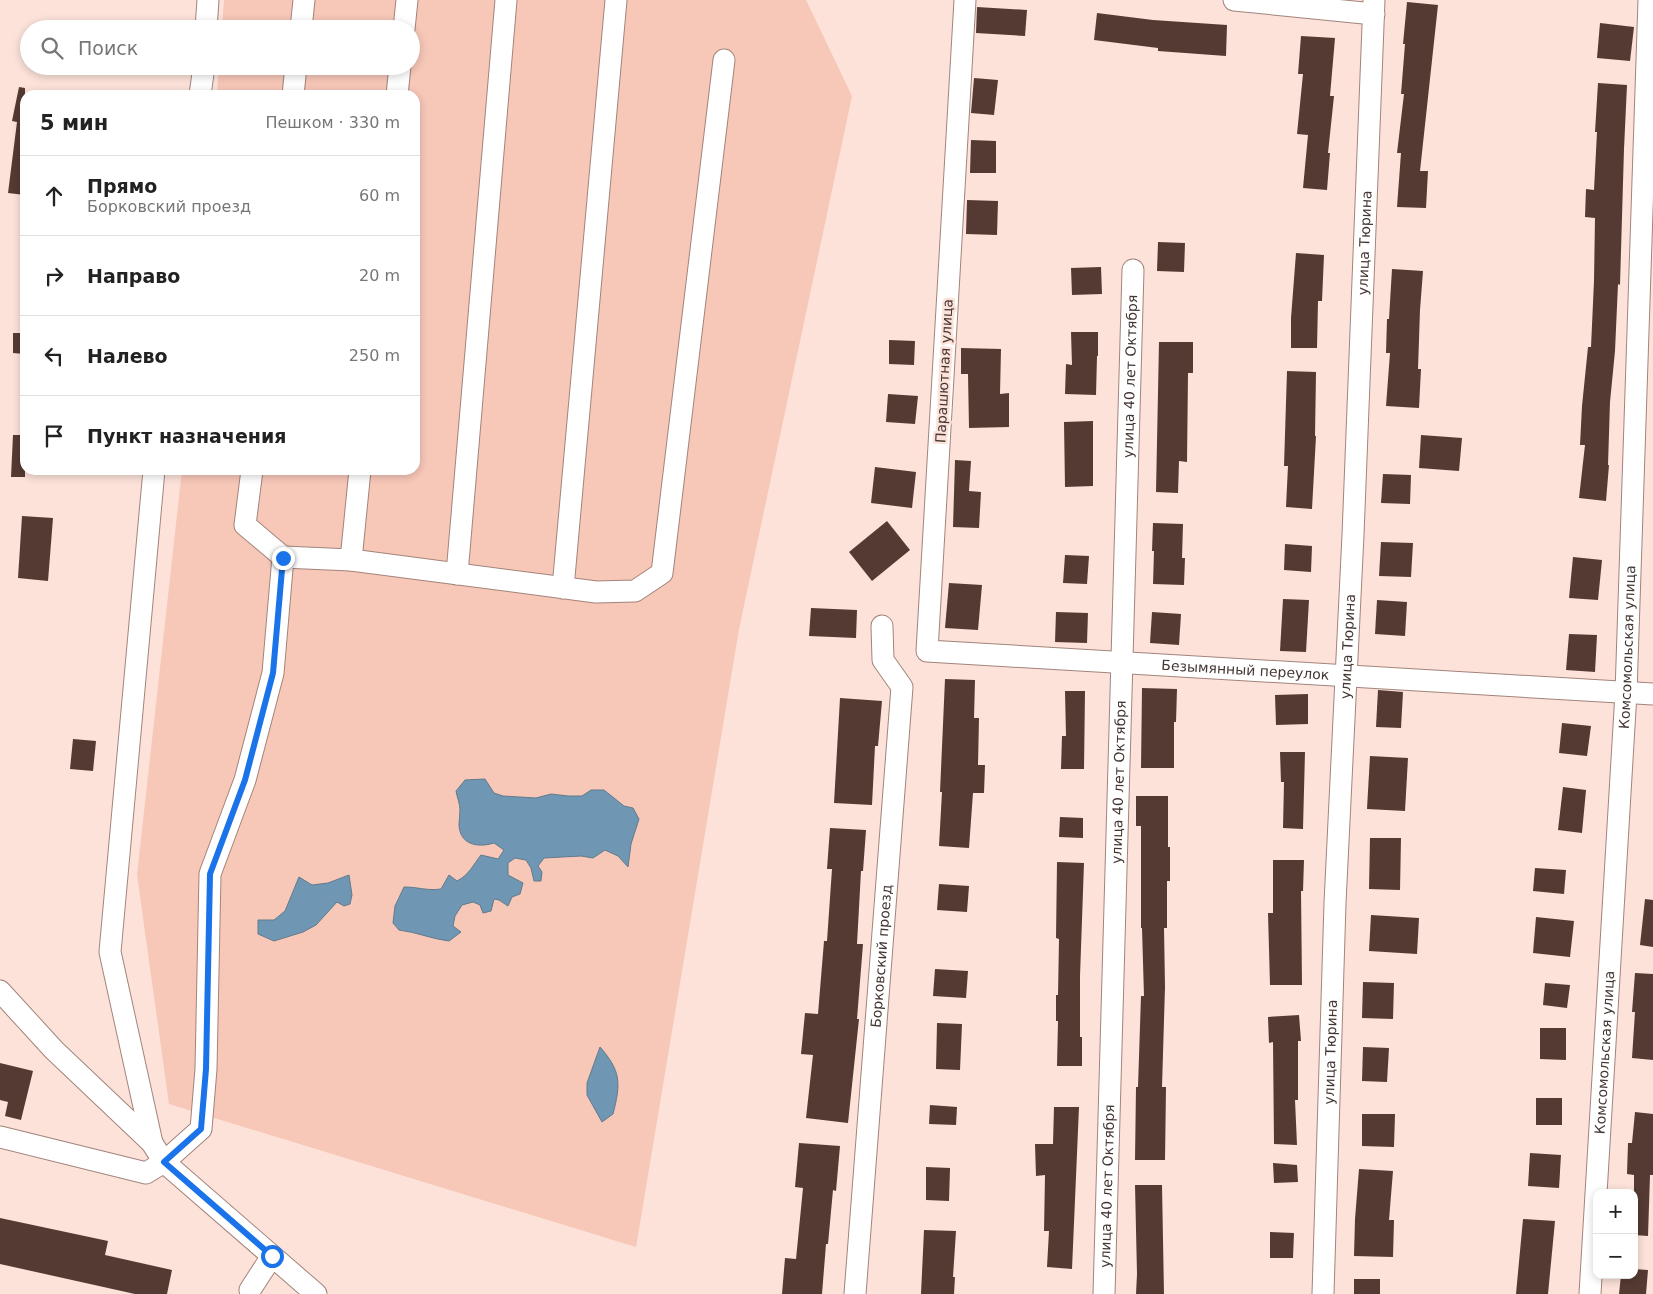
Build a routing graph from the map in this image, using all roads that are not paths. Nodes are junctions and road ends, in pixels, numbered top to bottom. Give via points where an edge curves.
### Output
1 (208, 0) edge
2 (304, 0) edge
3 (407, 0) edge
4 (506, 0) edge
5 (616, 0) edge
6 (966, 0) edge
7 (1234, 0) edge
8 (1649, 0) edge
9 (1374, 7) edge
10 (207, 20) edge
11 (302, 20) edge
12 (405, 20) edge
13 (724, 60) dead end
14 (203, 75) edge
15 (295, 75) edge
16 (399, 75) edge
17 (201, 90) edge
18 (294, 90) edge
19 (398, 90) edge
20 (1133, 270) dead end
21 (154, 475) edge
22 (251, 475) edge
23 (359, 475) edge
24 (283, 558) junction
25 (350, 560) junction
26 (457, 574) junction
27 (563, 588) junction
28 (882, 626) dead end
29 (1017, 656) joint
30 (1123, 663) junction
31 (1346, 676) junction
32 (1626, 693) junction
33 (1653, 694) edge
34 (0, 992) edge
35 (0, 1137) edge
36 (152, 1143) junction
37 (164, 1162) junction
38 (272, 1256) junction
39 (250, 1290) dead end
40 (316, 1294) edge
41 (855, 1294) edge
42 (1104, 1294) edge
43 (1323, 1294) edge
44 (1590, 1294) edge

1 - 10 street
2 - 11 street
3 - 12 street
4 - 26 street
5 - 27 street
6 - 29 street, Парашютная улица via 927,651
7 - 9 street
8 - 32 street, Комсомольская улица
9 - 31 street, улица Тюрина
13 - 27 street via 662,573 635,591 596,592
14 - 17 street
15 - 18 street
16 - 19 street
20 - 30 street, улица 40 лет Октября
21 - 36 street via 110,952
22 - 24 street via 245,525
23 - 25 street
24 - 25 street
24 - 37 street via 273,673 245,780 210,874 206,1069 201,1129
25 - 26 street
26 - 27 street
28 - 41 street, Борковский проезд via 883,660 902,687
29 - 30 street, Безымянный переулок
30 - 31 street, Безымянный переулок
30 - 42 street, улица 40 лет Октября
31 - 32 street, Безымянный переулок
31 - 43 street, улица Тюрина
32 - 33 street, Безымянный переулок
32 - 44 street, Комсомольская улица
34 - 36 street via 54,1050
35 - 37 street via 146,1173
36 - 37 street
37 - 38 street
38 - 39 street
38 - 40 street

